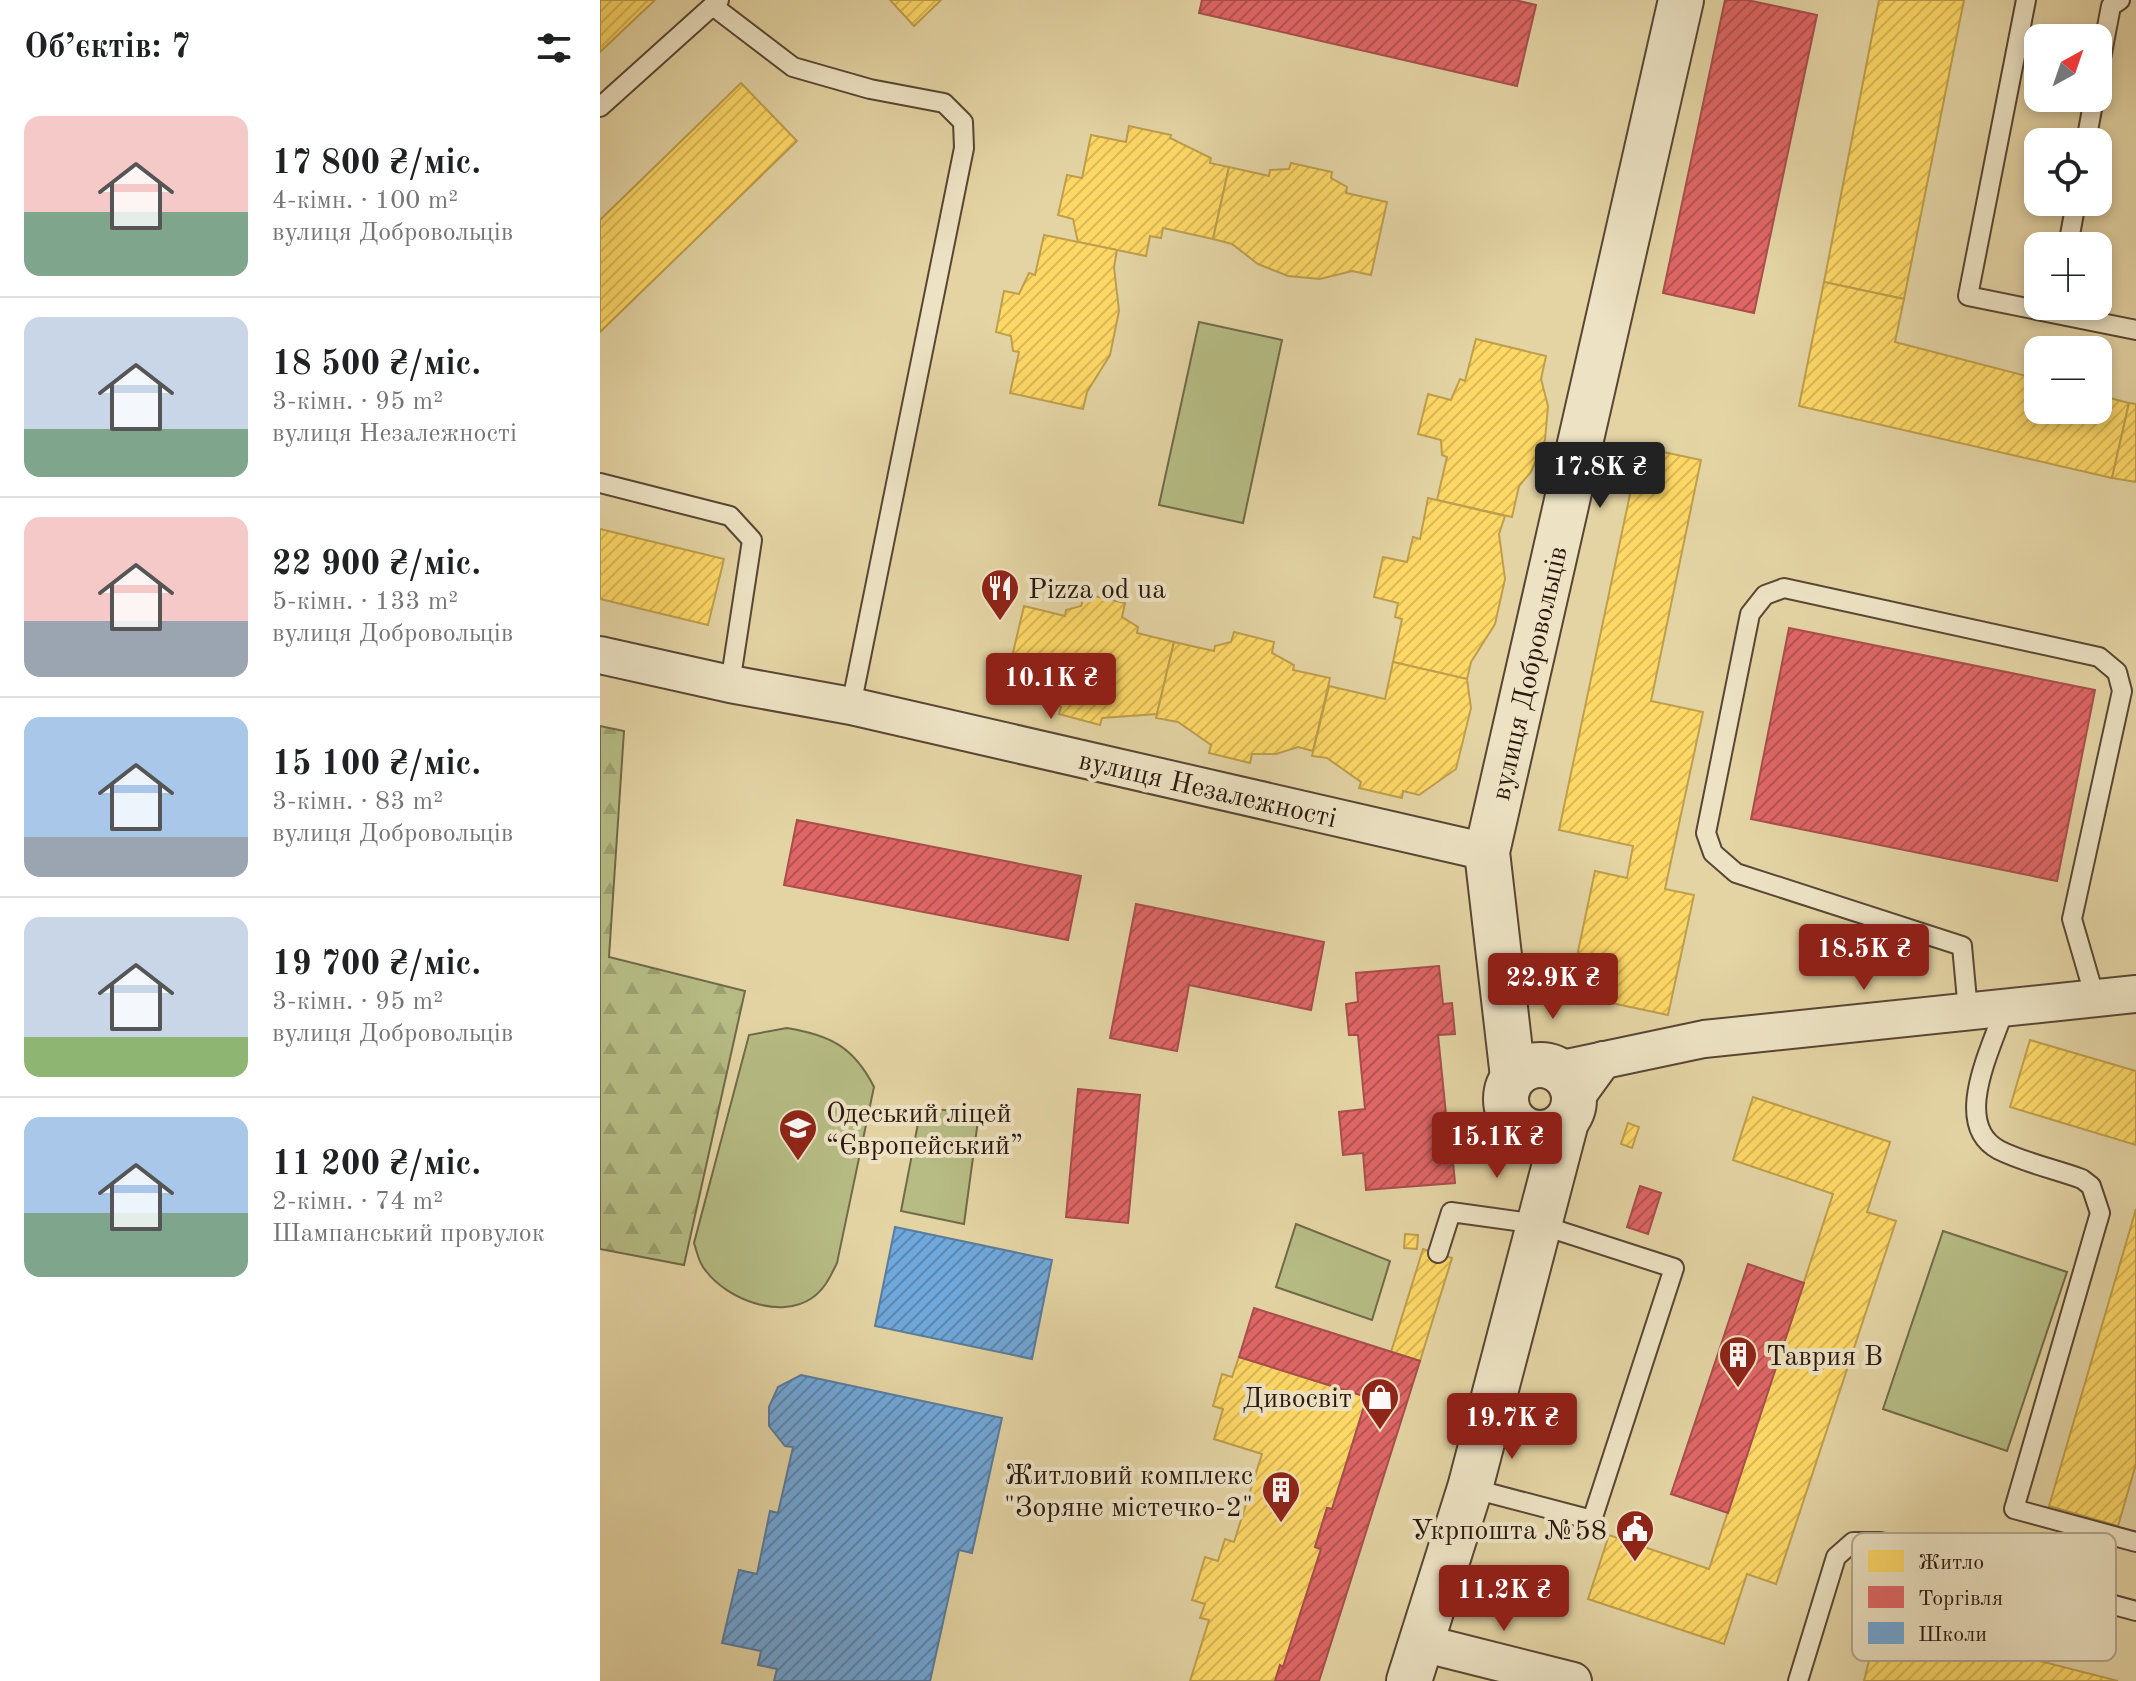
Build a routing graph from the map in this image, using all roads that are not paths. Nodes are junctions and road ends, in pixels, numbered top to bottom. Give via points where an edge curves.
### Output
1 (1681, 0) edge
2 (2026, 0) edge
3 (2120, 0) edge
4 (716, 3) edge
5 (2108, 24) edge
6 (600, 107) edge
7 (2024, 305) edge
8 (2096, 320) edge
9 (2136, 330) edge
10 (600, 483) edge
11 (600, 655) edge
12 (730, 684) junction
13 (851, 706) junction
14 (1487, 852) junction
15 (2136, 994) edge
16 (2095, 998) junction
17 (2005, 1007) junction
18 (1968, 1011) junction
19 (1551, 1087) junction
20 (1539, 1221) junction
21 (1438, 1253) dead end
22 (1470, 1488) junction
23 (2103, 1533) edge
24 (2116, 1537) edge
25 (2136, 1542) edge
26 (1852, 1543) edge
27 (2116, 1606) edge
28 (2136, 1611) edge
29 (1415, 1662) edge
30 (1573, 1681) edge
31 (1798, 1681) edge

1 - 14 street, вулиця Добровольців
2 - 7 lane via 1968,296
3 - 5 lane via 2111,6
4 - 6 lane
4 - 13 lane via 793,67 944,103 963,122 964,148
8 - 9 lane
10 - 12 lane via 730,516 752,540
11 - 12 street, вулиця Незалежності
12 - 13 street, вулиця Незалежності
13 - 14 street, вулиця Незалежності
14 - 19 street, вулиця Добровольців via 1509,1020
15 - 16 street
16 - 17 street
16 - 18 lane via 2072,919 2122,691 2117,672 2099,657 1784,588 1765,595 1750,614 1706,833 1713,853 1736,873 1962,946
17 - 18 street
17 - 23 lane via 1974,1101 1978,1128 1995,1148 2082,1179 2091,1186 2100,1213 2014,1509
18 - 19 street via 1704,1039 1603,1060
19 - 20 street, вулиця Добровольців
19 - 20 street, вулиця Добровольців via 1545,1133 1522,1129
20 - 21 lane via 1451,1212
20 - 22 street, вулиця Добровольців
20 - 22 lane via 1674,1268 1592,1520
22 - 29 street, вулиця Добровольців
24 - 25 lane
26 - 31 lane via 1836,1557
27 - 28 lane
29 - 30 street

